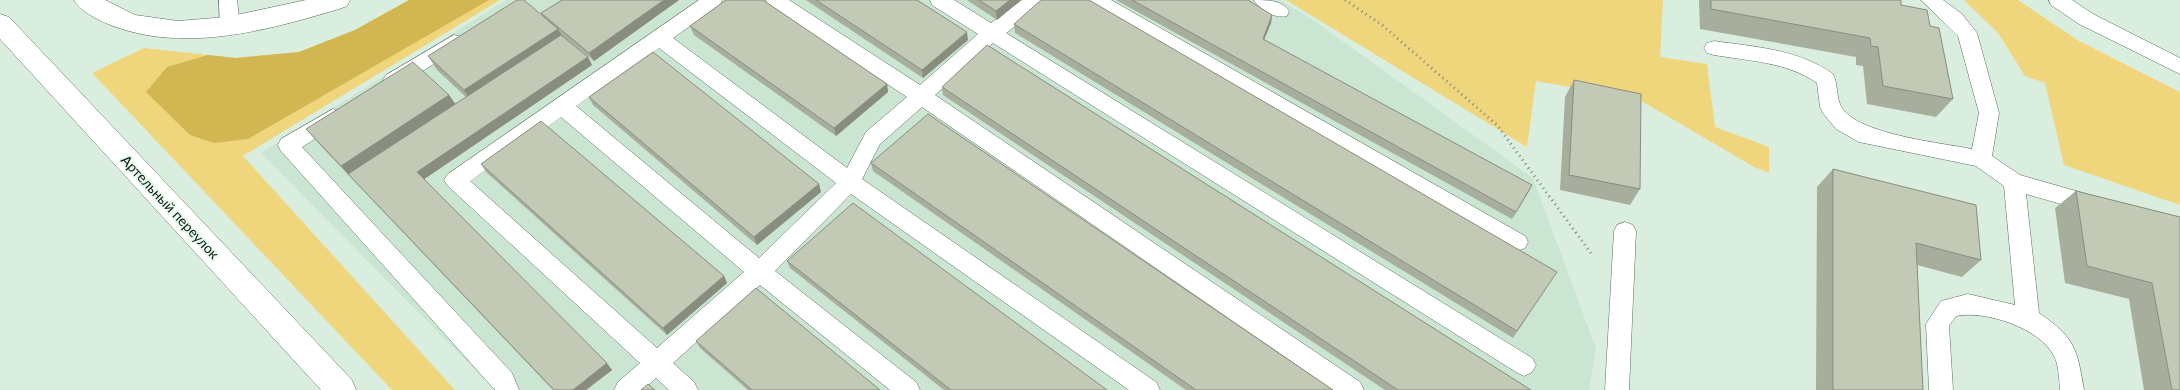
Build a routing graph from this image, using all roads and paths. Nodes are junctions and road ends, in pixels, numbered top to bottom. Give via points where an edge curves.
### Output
1 (86, 0) edge
2 (228, 0) edge
3 (338, 0) edge
4 (713, 0) edge
5 (775, 0) edge
6 (939, 0) edge
7 (1035, 0) edge
8 (1096, 0) edge
9 (1262, 0) edge
10 (1345, 0) edge
11 (1930, 0) edge
12 (2058, 0) edge
13 (1280, 11) dead end
14 (0, 22) edge
15 (230, 27) junction
16 (468, 33) edge
17 (991, 34) junction
18 (659, 38) junction
19 (1714, 48) dead end
20 (2180, 68) edge
21 (378, 89) edge
22 (921, 96) junction
23 (354, 104) edge
24 (561, 105) junction
25 (1981, 159) junction
26 (850, 182) junction
27 (2014, 182) junction
28 (2118, 211) edge
29 (1624, 232) dead end
30 (1517, 242) dead end
31 (760, 272) junction
32 (1622, 279) junction
33 (2028, 318) junction
34 (657, 365) junction
35 (1524, 365) dead end
36 (341, 390) edge
37 (507, 390) edge
38 (626, 390) edge
39 (686, 390) edge
40 (908, 390) edge
41 (1148, 390) edge
42 (1352, 390) edge
43 (1616, 390) edge
44 (1941, 390) edge
45 (2072, 390) edge

1 - 15 street via 106,14 139,26 185,30
2 - 15 lane
3 - 15 street
4 - 18 lane
5 - 22 lane
6 - 17 lane
7 - 17 lane
8 - 30 lane
9 - 13 lane
10 - 32 path via 1382,25 1497,125 1597,261
11 - 25 lane via 1967,33 1989,113
12 - 20 lane via 2086,19
14 - 36 street, Артельный переулок
16 - 21 lane
17 - 22 lane
17 - 35 lane
18 - 24 lane
18 - 26 lane
19 - 25 lane via 1815,70 1826,79 1830,107 1843,123 1866,136
22 - 26 lane via 873,138
22 - 42 lane
23 - 37 lane via 288,145 504,381
24 - 31 lane
24 - 34 lane via 455,180
25 - 27 lane
26 - 31 lane
26 - 41 lane
27 - 28 lane
27 - 33 lane
29 - 32 lane
31 - 34 lane
31 - 40 lane
32 - 43 lane
33 - 44 lane via 1968,304 1949,308 1937,324
33 - 45 lane via 2052,335 2066,353
34 - 38 lane
34 - 39 lane

